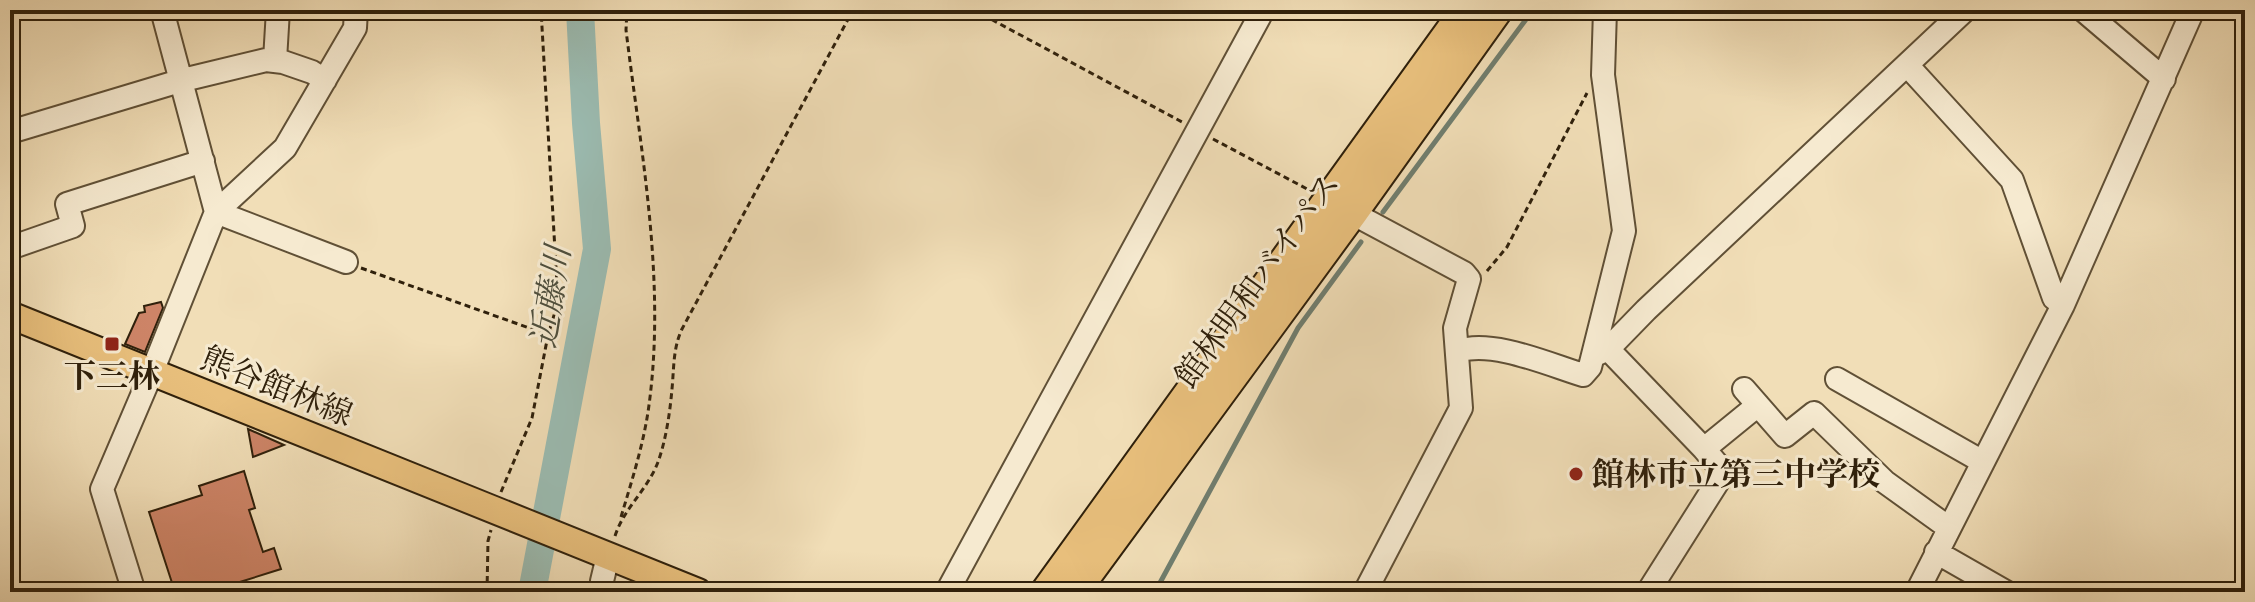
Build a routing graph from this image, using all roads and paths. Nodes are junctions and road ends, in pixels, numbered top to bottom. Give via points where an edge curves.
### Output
1 (162, 10) edge
2 (278, 10) edge
3 (356, 10) edge
4 (541, 10) edge
5 (627, 10) edge
6 (853, 10) edge
7 (974, 10) edge
8 (1263, 10) edge
9 (1466, 10) edge
10 (1497, 10) edge
11 (1605, 10) edge
12 (1965, 10) edge
13 (2083, 10) edge
14 (2193, 10) edge
15 (275, 60) junction
16 (1907, 65) junction
17 (1603, 75) junction
18 (2164, 79) junction
19 (183, 80) junction
20 (325, 80) junction
21 (1197, 130) junction
22 (10, 132) edge
23 (203, 161) junction
24 (1341, 207) junction
25 (216, 212) junction
26 (10, 248) edge
27 (346, 262) joint
28 (1469, 279) junction
29 (2063, 305) junction
30 (10, 315) edge
31 (548, 335) junction
32 (1459, 351) junction
33 (1601, 352) junction
34 (152, 372) junction
35 (1837, 379) dead end
36 (1704, 449) junction
37 (1983, 462) junction
38 (507, 515) junction
39 (619, 522) junction
40 (1949, 528) junction
41 (1936, 552) junction
42 (608, 556) junction
43 (134, 592) edge
44 (487, 592) edge
45 (603, 592) edge
46 (698, 592) edge
47 (947, 592) edge
48 (1046, 592) edge
49 (1074, 592) edge
50 (1365, 592) edge
51 (1648, 592) edge
52 (1917, 592) edge
53 (2006, 592) edge

1 - 19 street
2 - 15 street
3 - 20 street via 355,28
4 - 31 path via 558,302
5 - 39 path via 650,227 655,342 649,407
6 - 39 path via 678,336 658,461
7 - 21 path
8 - 21 street
9 - 24 highway, 館林明和バイパス
10 - 24 highway, 館林明和バイパス
11 - 17 street
12 - 16 street
13 - 18 street
14 - 18 street
15 - 19 street
15 - 20 street
16 - 29 street via 2012,180 2054,298
16 - 33 street
17 - 28 path via 1588,92 1507,247 1486,272
17 - 33 street via 1624,231
18 - 29 street
19 - 22 street
19 - 23 street
20 - 25 street via 285,148
21 - 24 path
21 - 47 street
23 - 25 street
23 - 26 street via 67,204 73,226
24 - 28 street
24 - 48 highway, 館林明和バイパス
24 - 49 highway, 館林明和バイパス
25 - 27 street
25 - 34 street
27 - 31 path
28 - 32 street via 1455,328
29 - 37 street
30 - 34 main road, 熊谷館林線
31 - 38 path via 532,418 500,494
32 - 33 street via 1491,349 1583,375
32 - 50 street via 1459,416
33 - 36 street
34 - 38 main road, 熊谷館林線
34 - 43 street via 102,489
35 - 37 street
36 - 40 street via 1751,397 1785,436 1814,413 1885,482
36 - 51 street via 1721,470 1720,481
37 - 40 street
38 - 42 main road, 熊谷館林線
38 - 44 path via 488,541
39 - 42 path
40 - 41 street
41 - 52 street
41 - 53 street
42 - 45 street
42 - 46 main road

